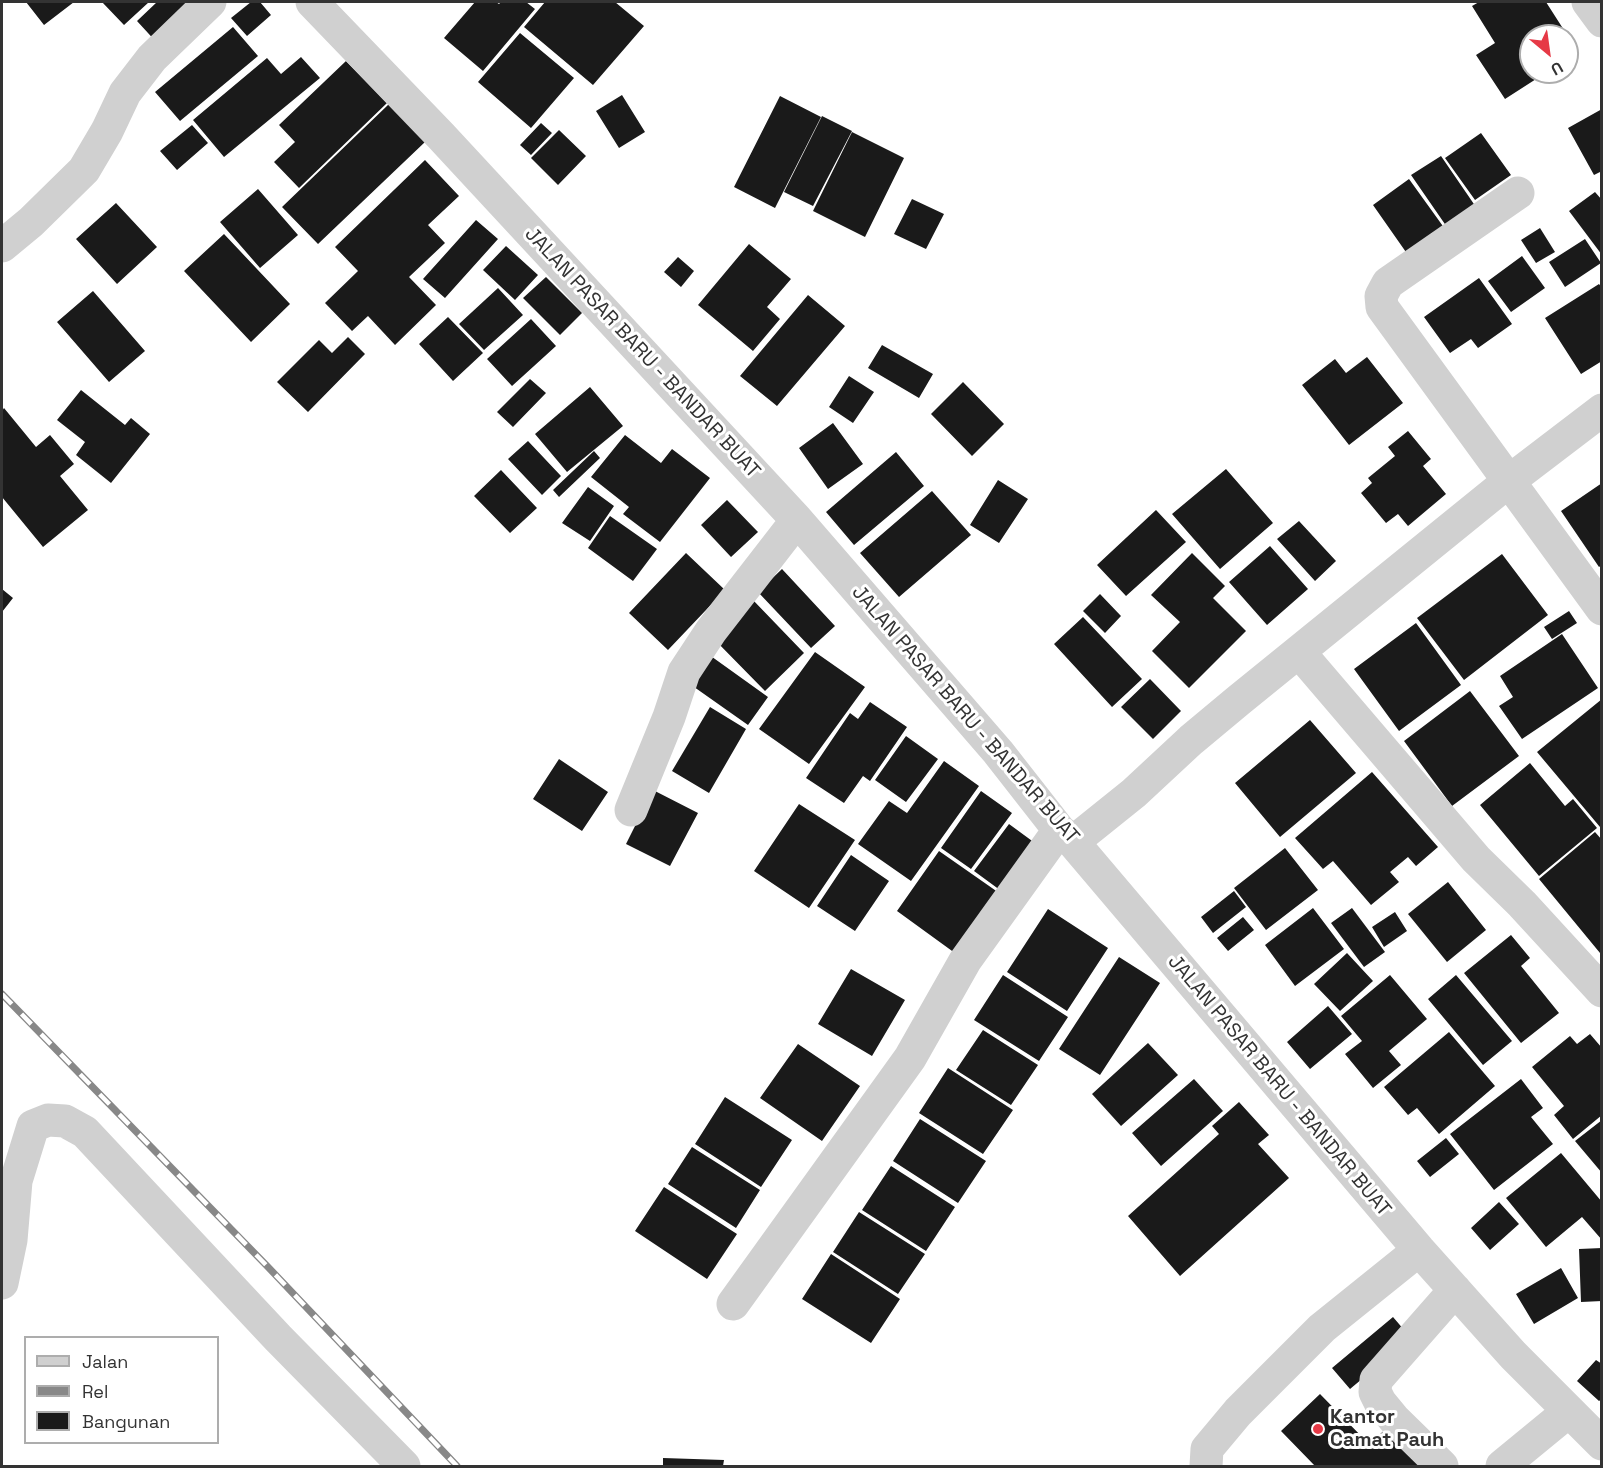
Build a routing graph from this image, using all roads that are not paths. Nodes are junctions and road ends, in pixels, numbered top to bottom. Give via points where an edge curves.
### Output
1 (210, 2) edge
2 (312, 2) edge
3 (1588, 2) edge
4 (1602, 21) edge
5 (1518, 193) dead end
6 (2, 246) edge
7 (1602, 410) edge
8 (1509, 481) junction
9 (797, 520) junction
10 (1602, 609) edge
11 (1299, 652) junction
12 (630, 810) dead end
13 (1066, 836) junction
14 (1602, 992) edge
15 (1419, 1250) junction
16 (2, 1283) edge
17 (1455, 1290) junction
18 (733, 1304) dead end
19 (1569, 1411) junction
20 (1602, 1444) edge
21 (404, 1467) edge
22 (1206, 1467) edge
23 (1442, 1467) edge
24 (1502, 1467) edge

1 - 6 street via 152,58 125,93 84,170
2 - 9 street, JALAN PASAR BARU - BANDAR BUAT
3 - 4 street
5 - 8 street via 1388,283 1381,296 1382,308 1398,332
7 - 8 street
8 - 10 street
8 - 11 street
9 - 12 street via 684,672
9 - 13 street, JALAN PASAR BARU - BANDAR BUAT
11 - 13 street via 1191,740 1134,793
11 - 14 street via 1476,859
13 - 15 street, JALAN PASAR BARU - BANDAR BUAT
13 - 18 street via 965,961 910,1058
15 - 17 street, JALAN PASAR BARU - BANDAR BUAT
15 - 22 street via 1322,1328 1238,1413 1207,1449
16 - 21 street via 11,1240 16,1181 33,1126 48,1119 65,1121 85,1132
17 - 19 street, JALAN PASAR BARU - BANDAR BUAT
17 - 23 street via 1376,1380 1375,1392 1394,1419
19 - 20 street, JALAN PASAR BARU - BANDAR BUAT
19 - 24 street

